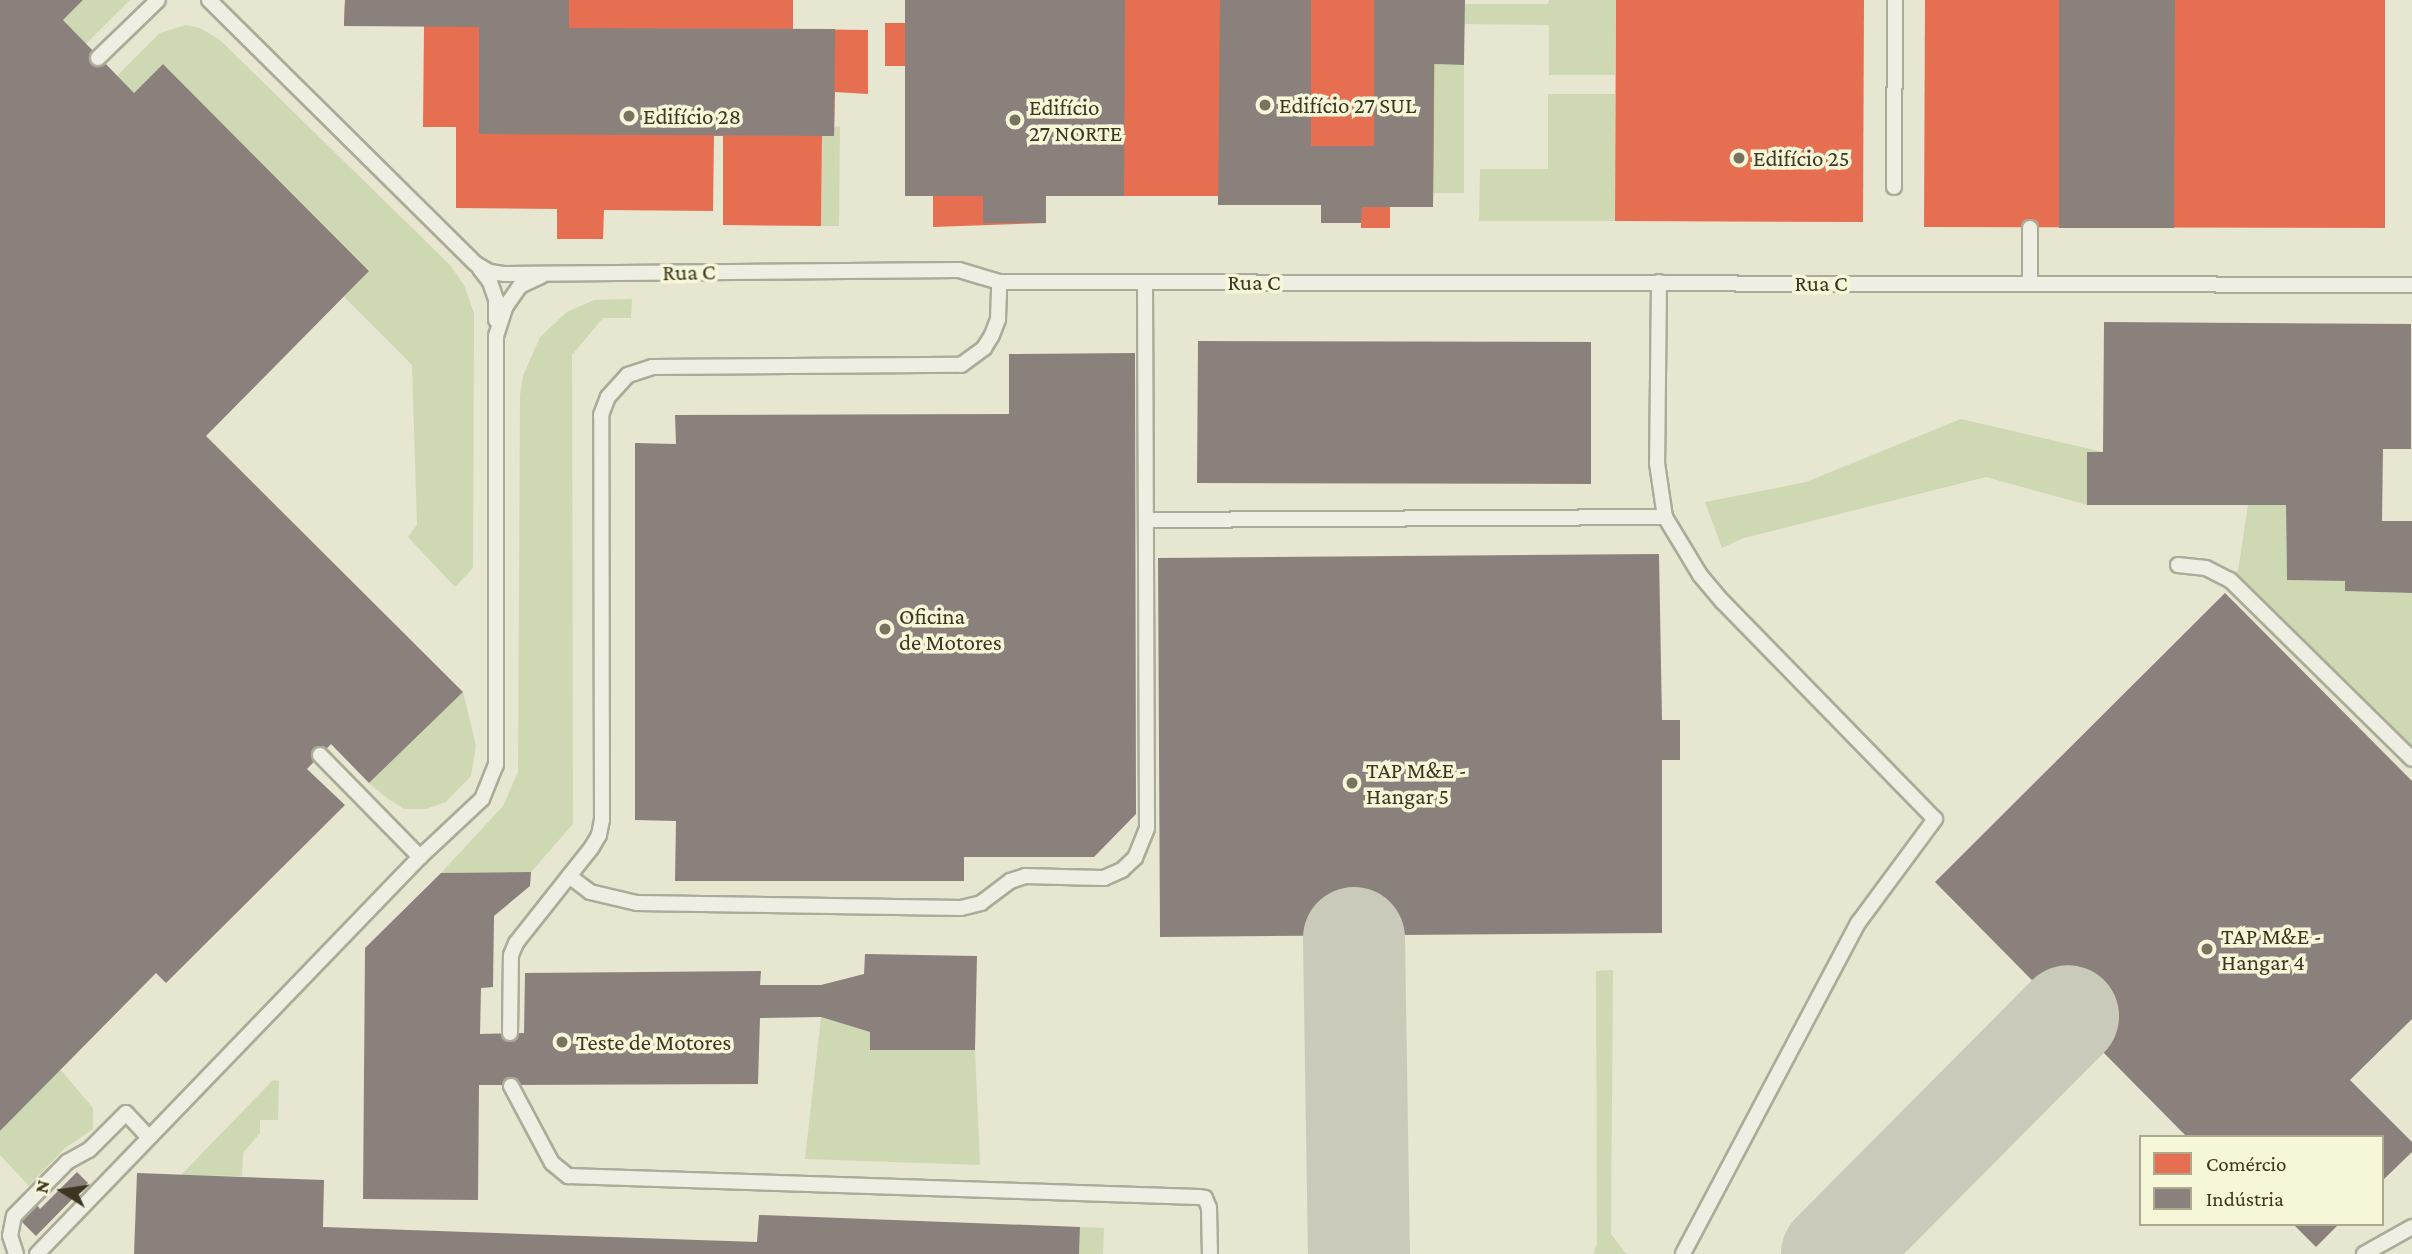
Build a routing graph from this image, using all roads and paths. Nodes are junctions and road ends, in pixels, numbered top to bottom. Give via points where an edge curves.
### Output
1 (158, 0) edge
2 (209, 0) edge
3 (1895, 0) edge
4 (98, 58) dead end
5 (1894, 187) dead end
6 (2030, 228) dead end
7 (476, 264) junction
8 (545, 274) junction
9 (999, 282) junction
10 (1145, 282) junction
11 (1659, 282) junction
12 (2030, 284) junction
13 (2412, 285) edge
14 (496, 336) junction
15 (1665, 517) junction
16 (1146, 520) junction
17 (2178, 565) dead end
18 (320, 755) dead end
19 (2412, 759) edge
20 (420, 857) junction
21 (569, 876) junction
22 (510, 1033) dead end
23 (511, 1086) dead end
24 (148, 1137) junction
25 (2412, 1227) edge
26 (16, 1254) edge
27 (37, 1254) edge
28 (1210, 1254) edge
29 (1683, 1254) edge
30 (2364, 1254) edge

1 - 4 lane
2 - 7 lane, Rua C
3 - 5 lane
6 - 12 lane
7 - 8 lane, Rua C via 490,272
7 - 14 lane via 491,282 496,299
8 - 9 lane, Rua C via 959,270
8 - 14 lane via 520,286 506,306
9 - 10 lane, Rua C
9 - 21 lane via 998,319 992,335 984,348 961,365 652,367 628,375 608,397 601,415 602,820 599,835
10 - 11 lane, Rua C
10 - 16 lane
11 - 12 lane, Rua C
11 - 15 lane via 1657,463
12 - 13 lane, Rua C
14 - 20 lane via 496,765 482,799
15 - 16 lane
15 - 29 lane via 1700,575 1723,602 1935,819 1857,923
16 - 21 lane via 1147,828 1135,858 1122,870 1104,878 1026,876 1010,881 981,903 961,908 637,903 590,892
17 - 19 lane via 2206,568 2230,580
18 - 20 lane
20 - 24 lane
21 - 22 lane via 516,943 511,956
23 - 28 lane via 552,1163 568,1176 1199,1197 1205,1198 1209,1208
24 - 26 lane via 126,1113 89,1150 67,1162 14,1216 10,1236
24 - 27 lane
25 - 30 lane

